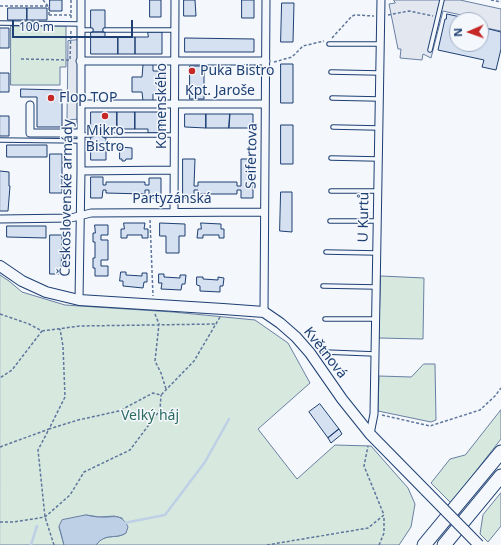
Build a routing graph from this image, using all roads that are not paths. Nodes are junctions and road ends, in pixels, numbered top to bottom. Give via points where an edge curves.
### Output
1 (81, 0) edge
2 (175, 0) edge
3 (266, 0) edge
4 (381, 0) edge
5 (442, 0) edge
6 (0, 23) edge
7 (81, 27) junction
8 (91, 30) dead end
9 (105, 30) dead end
10 (175, 30) junction
11 (329, 44) dead end
12 (380, 44) junction
13 (430, 50) dead end
14 (80, 60) junction
15 (175, 61) junction
16 (269, 62) junction
17 (331, 72) dead end
18 (379, 73) junction
19 (332, 98) dead end
20 (379, 99) junction
21 (81, 104) junction
22 (174, 104) junction
23 (265, 104) junction
24 (30, 105) dead end
25 (333, 127) dead end
26 (378, 128) junction
27 (91, 135) dead end
28 (104, 135) dead end
29 (174, 135) junction
30 (81, 137) junction
31 (0, 140) edge
32 (331, 158) dead end
33 (378, 159) junction
34 (174, 170) junction
35 (81, 171) junction
36 (330, 191) dead end
37 (377, 191) junction
38 (174, 212) junction
39 (264, 212) junction
40 (80, 216) junction
41 (0, 219) edge
42 (330, 221) dead end
43 (377, 222) junction
44 (326, 252) dead end
45 (377, 253) junction
46 (0, 266) edge
47 (323, 286) dead end
48 (376, 287) junction
49 (79, 300) junction
50 (264, 312) junction
51 (325, 319) dead end
52 (376, 319) junction
53 (325, 352) dead end
54 (375, 354) junction
55 (370, 434) junction
56 (501, 452) edge
57 (501, 476) edge
58 (424, 545) edge
59 (444, 545) edge
60 (479, 545) edge

1 - 7 street, Československé armády
2 - 10 street, Komenského
3 - 16 street, Seifertova
4 - 12 street, U Kurtů
5 - 13 lane
6 - 7 lane via 71,24
7 - 8 lane
7 - 14 street, Československé armády
9 - 10 lane
10 - 15 street, Komenského
11 - 12 lane
12 - 18 street, U Kurtů
14 - 15 street
14 - 21 street, Československé armády
15 - 16 street
15 - 22 street, Komenského
16 - 23 street, Seifertova
17 - 18 lane
18 - 20 street, U Kurtů
19 - 20 lane
20 - 26 street, U Kurtů
21 - 22 street, Kpt. Jaroše
21 - 30 street, Československé armády
22 - 23 street, Kpt. Jaroše
22 - 29 street, Komenského
23 - 39 street, Seifertova
24 - 30 street via 30,132
25 - 26 lane
26 - 33 street, U Kurtů
27 - 30 lane
28 - 29 lane
29 - 34 street, Komenského
30 - 31 lane
30 - 35 street, Československé armády
32 - 33 lane
33 - 37 street, U Kurtů
34 - 35 street
34 - 38 street, Komenského
35 - 40 street, Československé armády
36 - 37 lane
37 - 43 street, U Kurtů
38 - 39 street, Partyzánská
38 - 40 street, Partyzánská via 91,213
39 - 50 street, Seifertova
40 - 41 street, Partyzánská
40 - 49 street, Československé armády
42 - 43 lane
43 - 45 street, U Kurtů
44 - 45 lane
45 - 48 street, U Kurtů
46 - 49 street via 22,281 46,292
47 - 48 lane
48 - 52 street, U Kurtů
49 - 50 street via 154,301
50 - 55 street, Květnová via 296,337 310,353 342,400
51 - 52 lane
52 - 54 street, U Kurtů
53 - 54 lane
54 - 55 street, U Kurtů via 374,414
55 - 60 street, Květnová, bridge
56 - 58 highway
57 - 59 highway

